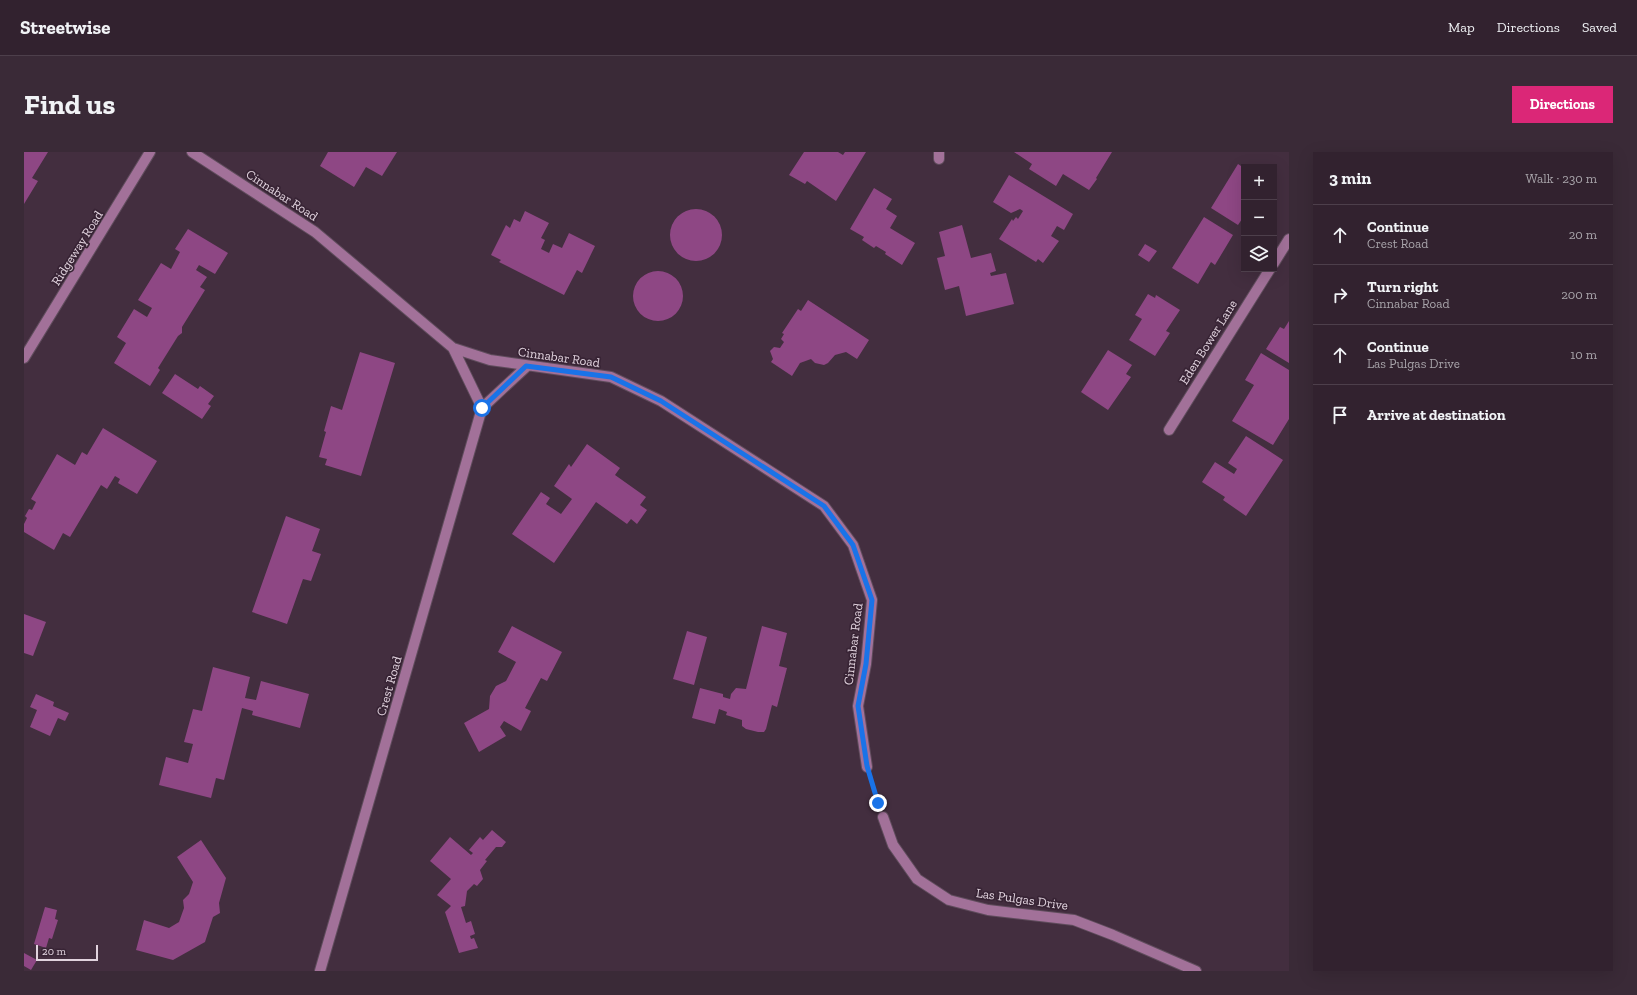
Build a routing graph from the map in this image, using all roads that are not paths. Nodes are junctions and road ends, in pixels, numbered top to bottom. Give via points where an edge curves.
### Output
1 (150, 152) edge
2 (192, 152) edge
3 (1289, 239) edge
4 (1277, 258) edge
5 (1268, 272) edge
6 (453, 348) junction
7 (24, 358) edge
8 (526, 366) junction
9 (482, 408) junction
10 (1169, 430) dead end
11 (867, 766) road end
12 (883, 817) road end
13 (320, 971) edge
14 (1196, 971) edge

1 - 7 street, Ridgeway Road
2 - 6 street, Cinnabar Road via 315,232
3 - 4 street
5 - 10 street, Eden Bower Lane
6 - 8 street, Cinnabar Road via 490,360
6 - 9 street
8 - 9 street
8 - 11 street, Cinnabar Road via 611,377 661,401 824,506 853,545 872,600 866,664 858,706
9 - 13 street, Crest Road
12 - 14 street, Las Pulgas Drive via 893,845 917,878 949,900 988,910 1074,920 1113,934

